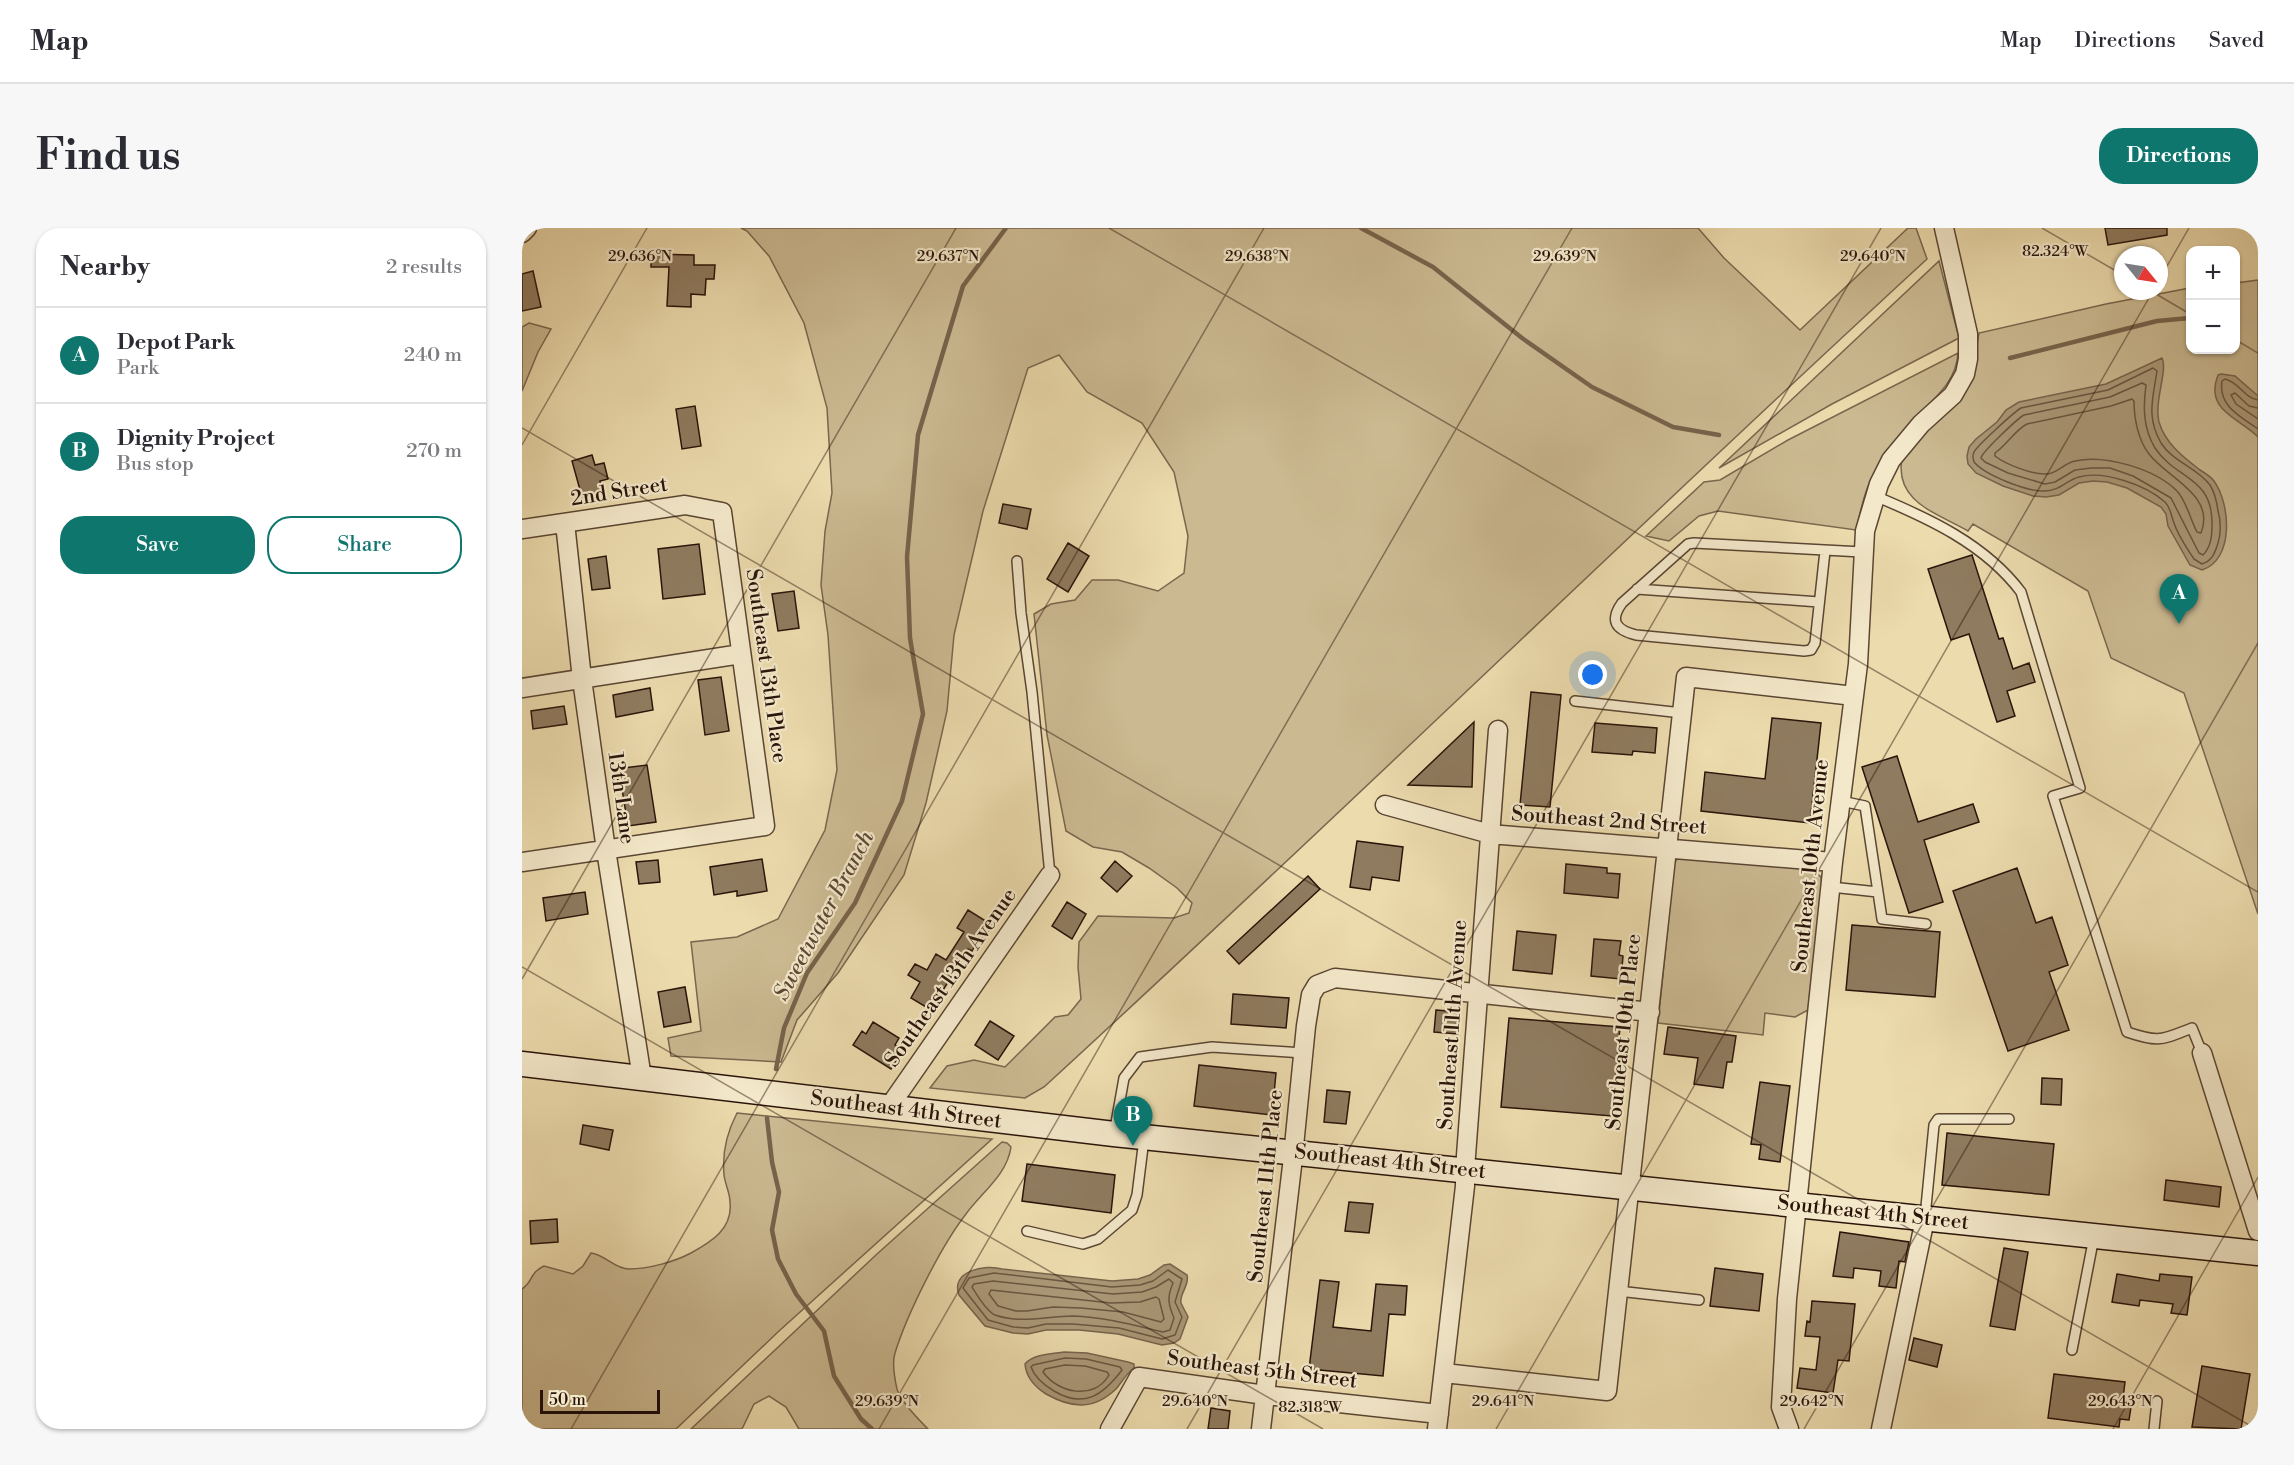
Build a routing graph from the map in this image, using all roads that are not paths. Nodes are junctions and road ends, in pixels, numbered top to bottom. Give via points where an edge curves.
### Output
1 (527, 228) edge
2 (1944, 228) edge
3 (522, 233) edge
4 (1875, 496) junction
5 (722, 512) joint
6 (565, 523) junction
7 (522, 530) edge
8 (1825, 551) junction
9 (1862, 552) junction
10 (1017, 561) dead end
11 (1637, 589) junction
12 (1819, 602) junction
13 (741, 654) junction
14 (582, 680) junction
15 (522, 688) edge
16 (1854, 696) junction
17 (1575, 701) dead end
18 (1682, 713) junction
19 (1498, 730) dead end
20 (1841, 801) junction
21 (1385, 805) dead end
22 (1490, 834) junction
23 (1667, 847) junction
24 (606, 850) junction
25 (522, 862) edge
26 (1833, 862) junction
27 (1050, 875) joint
28 (1831, 887) junction
29 (1878, 892) junction
30 (1926, 924) dead end
31 (1479, 994) junction
32 (1650, 1012) junction
33 (1303, 1053) junction
34 (2202, 1053) joint
35 (522, 1064) edge
36 (642, 1078) junction
37 (889, 1107) junction
38 (2008, 1119) dead end
39 (1114, 1134) junction
40 (1144, 1137) junction
41 (1294, 1152) junction
42 (1465, 1169) junction
43 (1630, 1187) junction
44 (1797, 1205) junction
45 (1925, 1219) junction
46 (1027, 1231) dead end
47 (2258, 1231) edge
48 (2094, 1237) junction
49 (2258, 1253) edge
50 (1618, 1291) junction
51 (1699, 1300) dead end
52 (2072, 1350) dead end
53 (1444, 1372) junction
54 (1265, 1395) junction
55 (2157, 1401) dead end
56 (1438, 1422) edge
57 (1788, 1428) edge
58 (1110, 1429) edge
59 (1261, 1429) edge
60 (1881, 1429) edge
61 (2154, 1429) edge

1 - 3 street
2 - 4 street, Southeast 10th Avenue via 1969,342 1965,374 1953,395 1901,447
4 - 9 street, Southeast 10th Avenue
4 - 34 lane via 1922,515 1968,543 2007,573 2021,592 2080,788 2053,796 2127,1032 2151,1040 2192,1028
5 - 6 street, 2nd Street via 685,505
5 - 13 street, Southeast 13th Place
6 - 7 street, 2nd Street
6 - 14 street, 13th Lane
8 - 9 lane
8 - 11 lane via 1694,543 1681,548
8 - 12 lane
9 - 16 street, Southeast 10th Avenue
10 - 27 lane
11 - 12 lane
11 - 12 lane via 1616,611 1617,625 1629,633 1804,651 1811,650 1815,643
13 - 14 street
13 - 24 street, Southeast 13th Place via 765,826
14 - 15 street
14 - 24 street, 13th Lane
16 - 18 street, Southeast 10th Place via 1686,677
16 - 20 street, Southeast 10th Avenue
17 - 18 lane
18 - 23 street, Southeast 10th Place
19 - 22 street, Southeast 11th Avenue
20 - 26 street, Southeast 10th Avenue
20 - 29 lane via 1865,806
21 - 22 street, Southeast 2nd Street
22 - 23 street, Southeast 2nd Street
22 - 31 street, Southeast 11th Avenue
23 - 26 street, Southeast 2nd Street
23 - 32 street, Southeast 10th Place
24 - 25 street
24 - 36 street, 13th Lane
26 - 28 street, Southeast 10th Avenue
27 - 37 street, Southeast 13th Avenue
28 - 29 lane
28 - 44 street, Southeast 10th Avenue
29 - 30 lane via 1882,919
31 - 32 street
31 - 33 street, Southeast 11th Place via 1335,978 1317,986 1311,995
31 - 42 street, Southeast 11th Avenue
32 - 43 street, Southeast 10th Place
33 - 39 lane via 1212,1047 1140,1057 1124,1078
33 - 41 street, Southeast 11th Place
34 - 47 street
35 - 36 street, Southeast 4th Street
36 - 37 street, Southeast 4th Street
37 - 39 street, Southeast 4th Street
38 - 45 lane via 1938,1119 1934,1125
39 - 40 street, Southeast 4th Street
40 - 41 street, Southeast 4th Street
40 - 46 lane via 1132,1210 1113,1227 1098,1239 1083,1244
41 - 42 street, Southeast 4th Street
41 - 54 street, Southeast 11th Place
42 - 43 street, Southeast 4th Street
42 - 53 street, Southeast 11th Avenue
43 - 44 street, Southeast 4th Street
43 - 50 street, Southeast 10th Place
44 - 45 street, Southeast 4th Street
44 - 57 street, Southeast 10th Avenue via 1781,1407
45 - 48 street, Southeast 4th Street
45 - 60 street
48 - 49 street, Southeast 4th Street
48 - 52 lane
50 - 51 lane
50 - 53 street, Southeast 10th Place via 1607,1391
53 - 56 street, Southeast 11th Avenue
54 - 56 street, Southeast 5th Street
54 - 58 street, Southeast 5th Street via 1139,1377
54 - 59 street, Southeast 11th Place
55 - 61 lane

